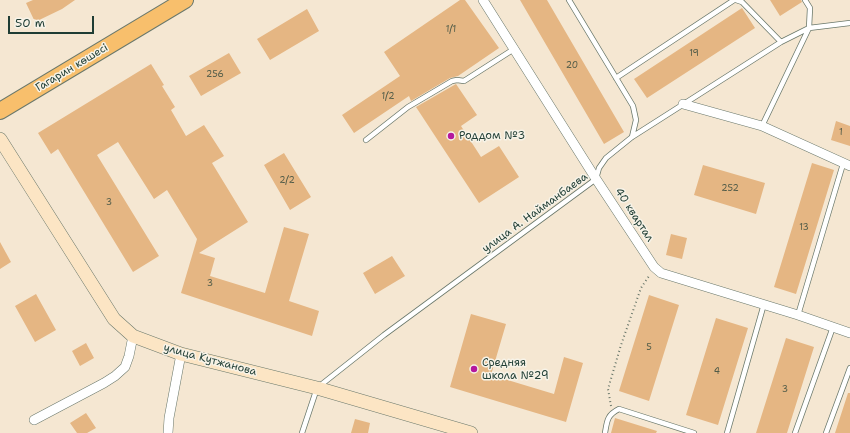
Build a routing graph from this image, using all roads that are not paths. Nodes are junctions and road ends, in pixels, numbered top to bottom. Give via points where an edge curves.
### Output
1 (185, 0) edge
2 (483, 0) edge
3 (569, 0) edge
4 (735, 0) edge
5 (805, 0) edge
6 (850, 23) edge
7 (809, 28) junction
8 (781, 42) junction
9 (514, 49) junction
10 (616, 78) junction
11 (683, 104) junction
12 (0, 111) edge
13 (762, 126) junction
14 (632, 136) junction
15 (366, 140) dead end
16 (1, 144) edge
17 (847, 165) edge
18 (596, 179) junction
19 (764, 304) junction
20 (798, 315) junction
21 (833, 327) junction
22 (850, 333) edge
23 (133, 336) junction
24 (181, 354) junction
25 (850, 368) edge
26 (317, 388) junction
27 (34, 420) dead end
28 (168, 433) edge
29 (302, 433) edge
30 (471, 433) edge
31 (605, 433) edge
32 (694, 433) edge
33 (727, 433) edge
34 (795, 433) edge
35 (826, 433) edge

1 - 12 highway, Гагарин көшесі
2 - 9 street, 40 квартал
3 - 10 lane
4 - 8 lane via 742,2
4 - 10 lane
5 - 7 lane via 810,8
6 - 7 lane, улица А. Найманбаева
7 - 8 lane, улица А. Найманбаева
7 - 13 lane
8 - 11 lane, улица А. Найманбаева
9 - 15 lane via 464,81 452,81 408,107
9 - 18 street, 40 квартал
10 - 14 lane via 633,106 636,120
11 - 13 street
11 - 14 lane, улица А. Найманбаева
13 - 17 street
14 - 18 lane, улица А. Найманбаева via 606,158 599,168
16 - 23 street, улица Кутжанова via 114,319
17 - 20 lane
18 - 19 street, 40 квартал via 654,267 661,273
18 - 26 lane, улица А. Найманбаева via 384,335
19 - 20 street, 40 квартал
19 - 33 lane
20 - 21 street, 40 квартал
21 - 22 street, 40 квартал
21 - 34 lane
23 - 24 street, улица Кутжанова
23 - 27 street via 125,366 115,376
24 - 26 street, улица Кутжанова
24 - 28 street
25 - 35 lane
26 - 29 lane
26 - 30 street, улица Кутжанова
31 - 32 lane via 608,418 619,409

